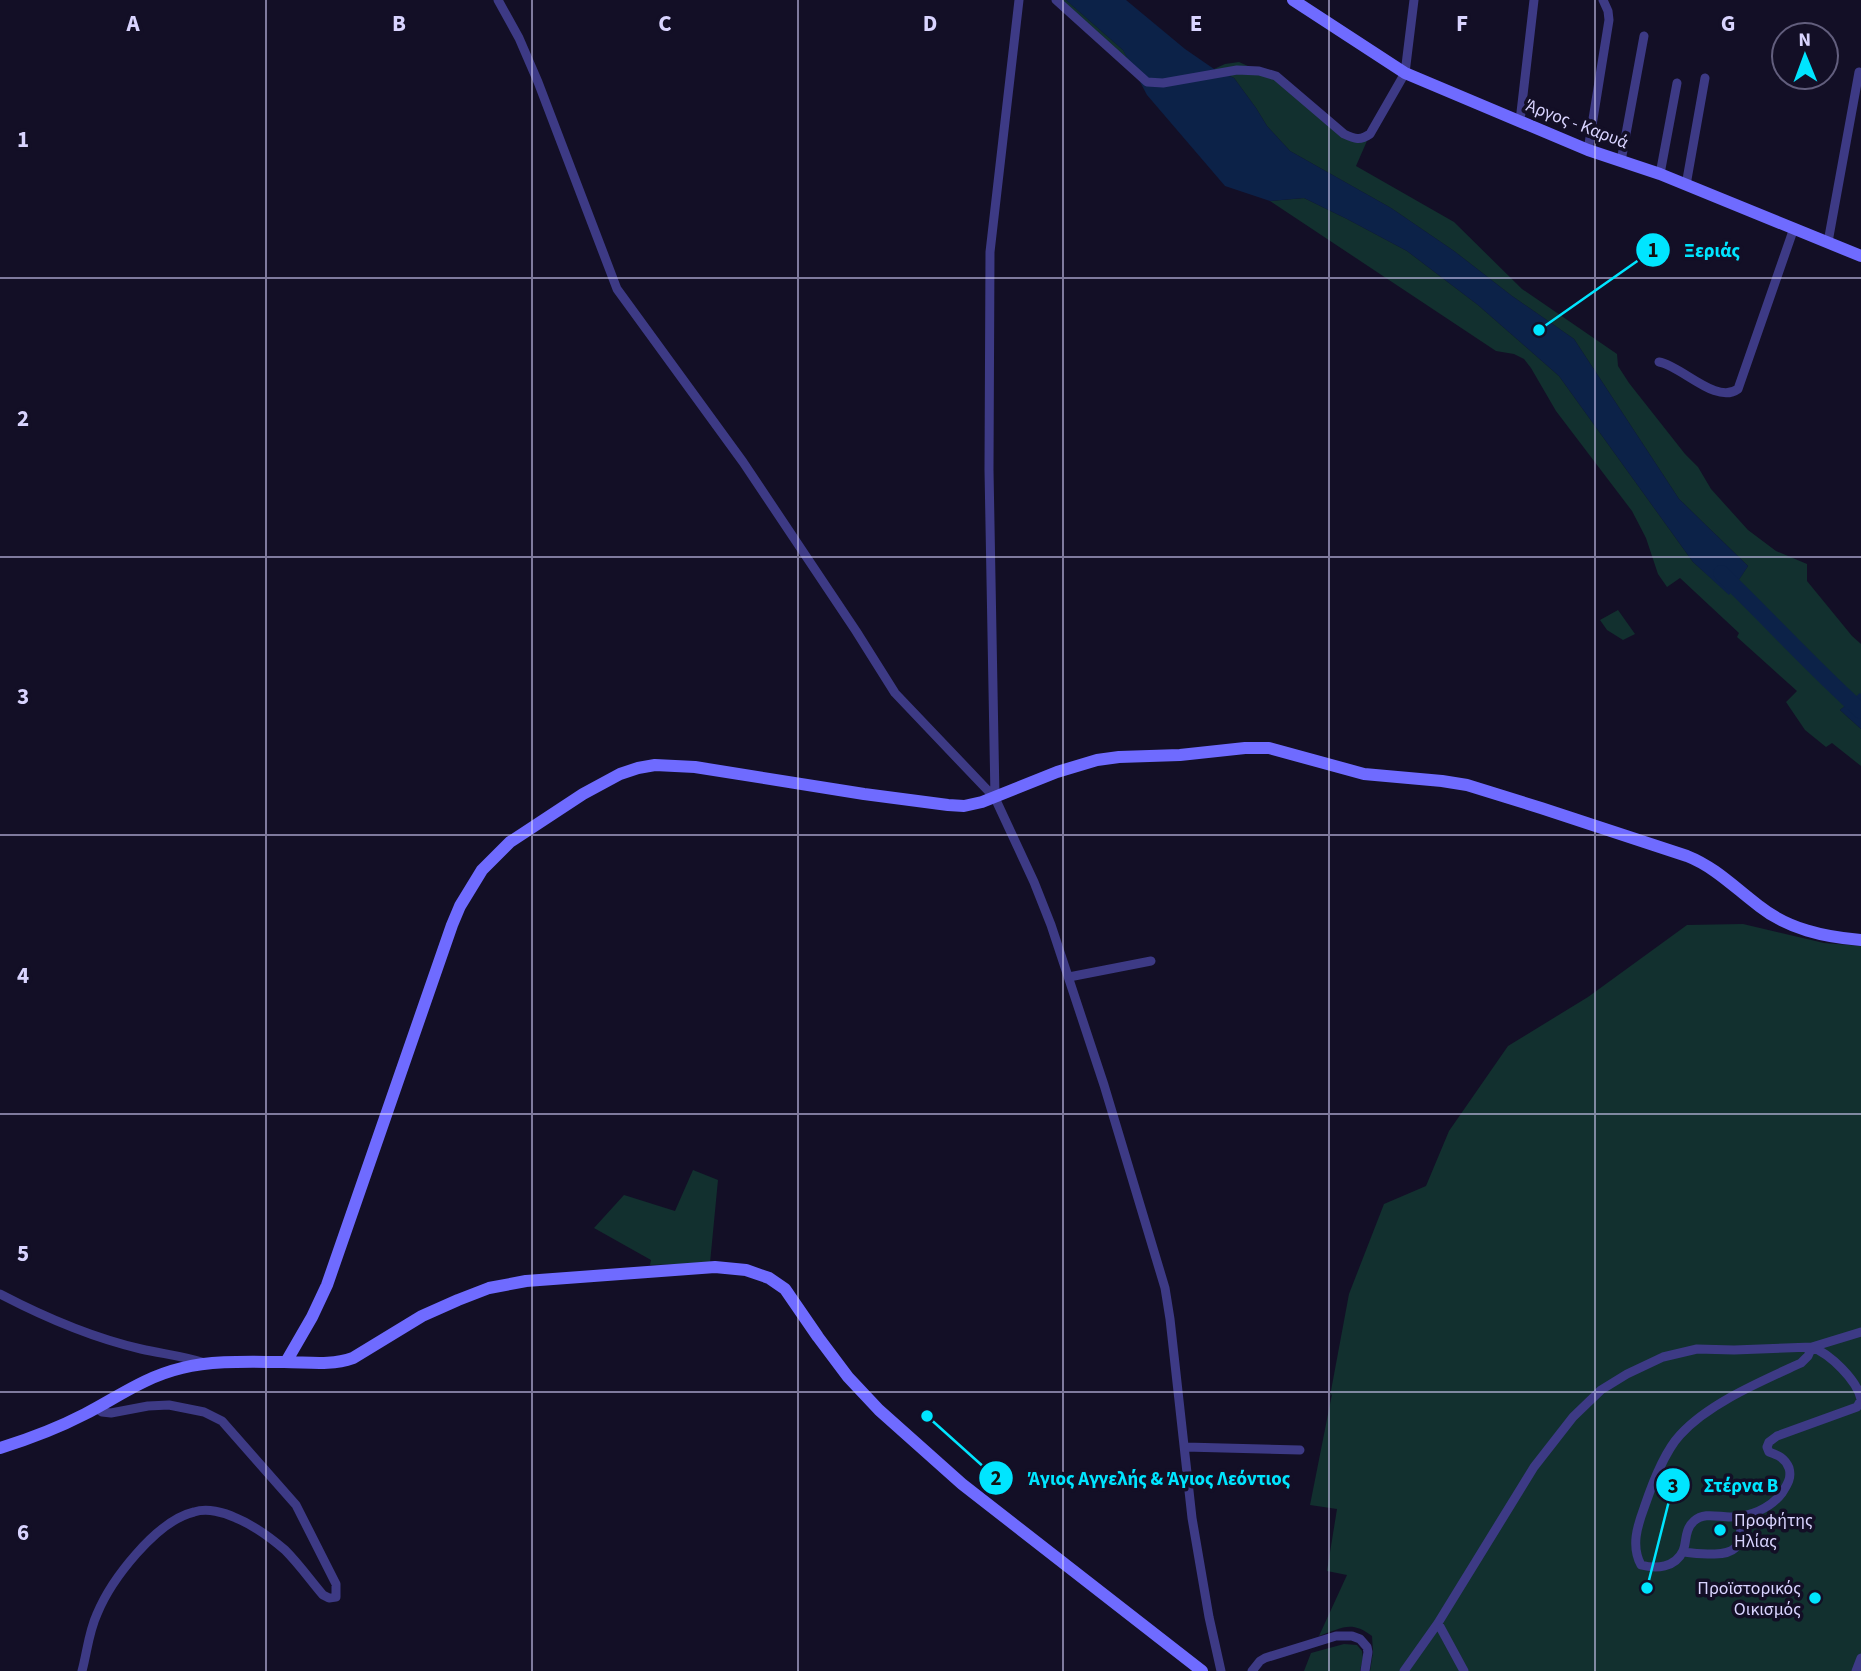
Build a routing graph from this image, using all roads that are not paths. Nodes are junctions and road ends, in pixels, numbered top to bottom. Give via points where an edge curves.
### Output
1 (498, 0) edge
2 (1019, 0) edge
3 (1056, 0) edge
4 (1293, 0) edge
5 (1414, 0) edge
6 (1534, 0) edge
7 (1603, 0) edge
8 (1644, 36) dead end
9 (1859, 72) edge
10 (1405, 74) junction
11 (1704, 78) dead end
12 (1677, 83) dead end
13 (1520, 121) junction
14 (1588, 150) junction
15 (1621, 161) junction
16 (1660, 174) junction
17 (1686, 186) junction
18 (1794, 228) junction
19 (1828, 242) junction
20 (1861, 256) edge
21 (1659, 362) dead end
22 (995, 798) junction
23 (1861, 940) edge
24 (1151, 961) dead end
25 (1069, 977) junction
26 (0, 1294) edge
27 (1861, 1332) edge
28 (1812, 1347) junction
29 (285, 1362) junction
30 (207, 1364) junction
31 (1861, 1399) edge
32 (96, 1408) junction
33 (1185, 1447) junction
34 (0, 1448) edge
35 (1300, 1450) dead end
36 (1747, 1516) junction
37 (1683, 1552) junction
38 (1438, 1623) junction
39 (1861, 1658) edge
40 (82, 1671) edge
41 (1202, 1671) edge
42 (1221, 1671) edge
43 (1252, 1671) edge
44 (1365, 1671) edge
45 (1404, 1671) edge
46 (1464, 1671) edge
47 (1856, 1671) edge

1 - 22 street via 538,82 617,289 743,462 895,693
2 - 22 street via 990,252
3 - 10 street via 1147,82 1259,71 1276,76 1354,139 1370,134
4 - 10 street, Άργος - Καρυά
5 - 10 street
6 - 13 street
7 - 14 street via 1608,24
8 - 15 street
9 - 19 street
10 - 13 street, Άργος - Καρυά
11 - 17 street
12 - 16 street
13 - 14 street, Άργος - Καρυά
14 - 15 street, Άργος - Καρυά
15 - 16 street, Άργος - Καρυά
16 - 17 street, Άργος - Καρυά
17 - 18 street, Άργος - Καρυά
18 - 19 street, Άργος - Καρυά
18 - 21 street via 1738,389 1724,394
19 - 20 street, Άργος - Καρυά
22 - 23 street via 1097,760 1269,748 1364,774 1467,785 1541,807 1697,860 1770,914 1797,928
22 - 25 street via 1052,925
22 - 29 street via 947,805 655,765 620,774 510,842 482,870 460,906 327,1285
24 - 25 street
25 - 33 street via 1165,1288
26 - 30 street via 87,1333
27 - 28 street
28 - 31 street via 1843,1370
28 - 37 street via 1801,1363 1735,1394 1679,1435 1647,1499 1636,1531 1636,1555 1641,1565 1653,1568 1670,1565
28 - 38 street via 1697,1349 1663,1357 1601,1390 1534,1467
29 - 30 street
29 - 41 street via 342,1362 422,1316 489,1288 526,1280 715,1267 746,1270 785,1289 848,1377 962,1484
30 - 32 street via 146,1380
31 - 36 street via 1857,1407 1769,1442 1769,1452 1784,1459 1790,1477 1772,1504
32 - 34 street
32 - 40 street via 111,1413 169,1405 222,1421 296,1505 337,1591 336,1597 323,1595 285,1551 236,1518 208,1510 194,1512 153,1536 111,1587 95,1617
33 - 35 street
33 - 42 street via 1192,1518
36 - 37 street via 1735,1548 1724,1553
36 - 37 street via 1710,1515 1694,1521
38 - 45 street
38 - 46 street
39 - 47 street
43 - 44 street via 1265,1658 1345,1635 1360,1639 1367,1647

